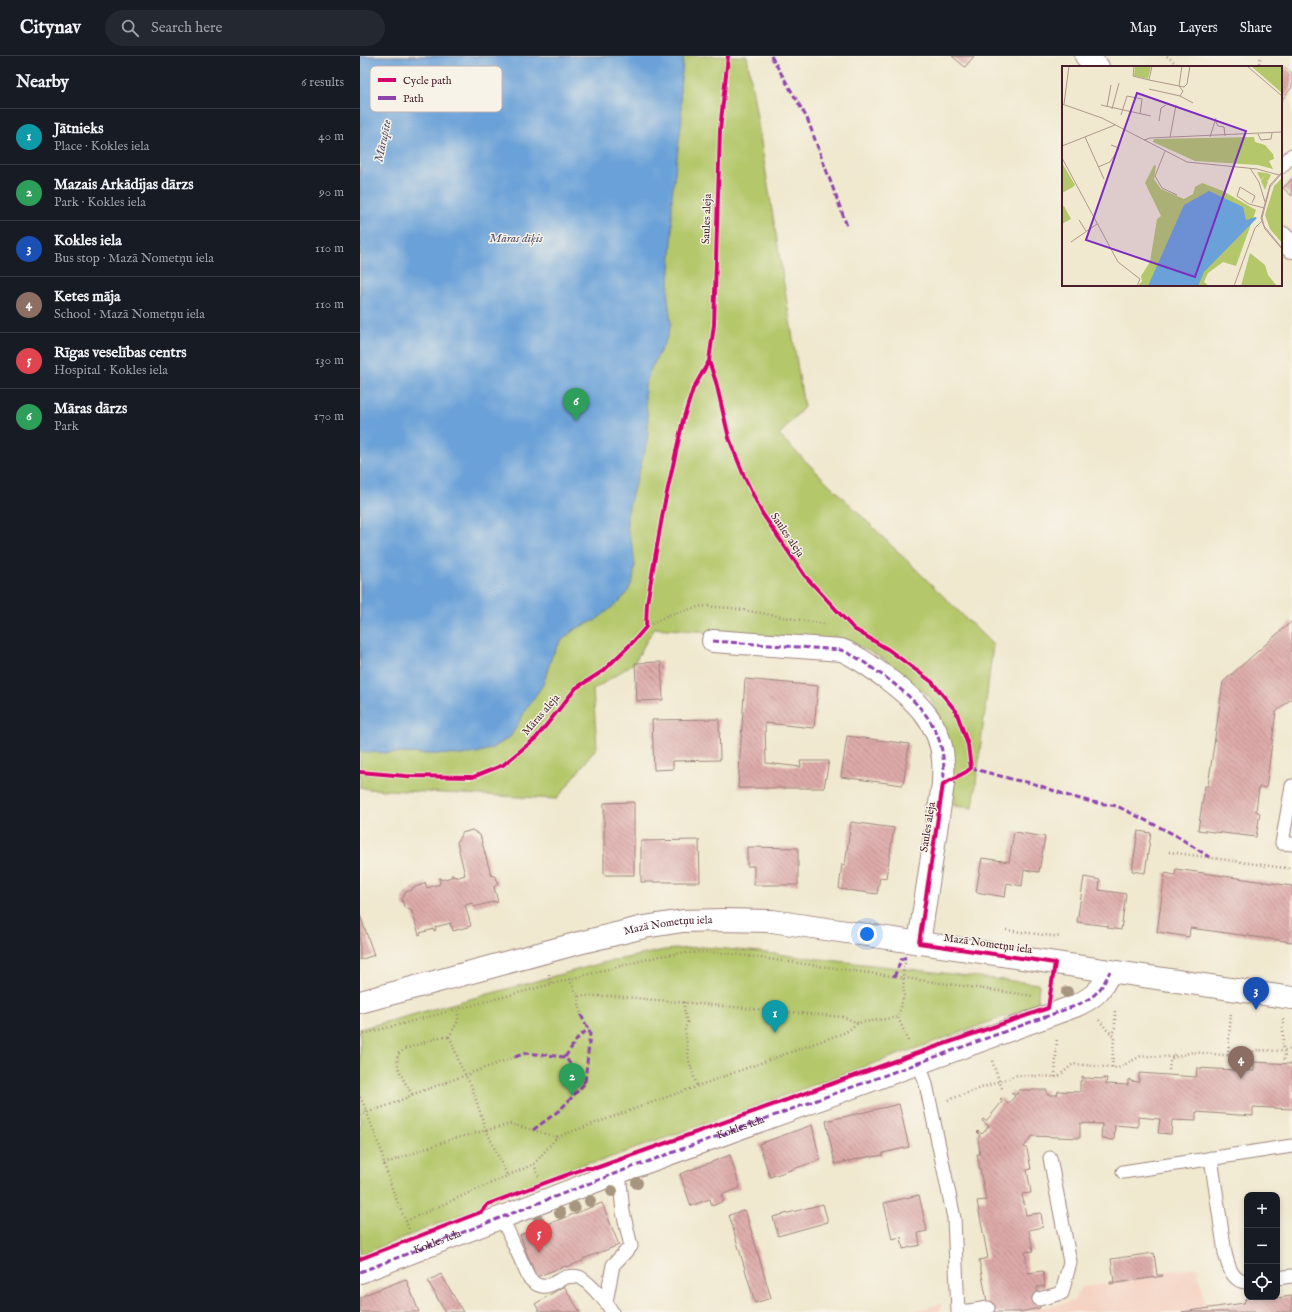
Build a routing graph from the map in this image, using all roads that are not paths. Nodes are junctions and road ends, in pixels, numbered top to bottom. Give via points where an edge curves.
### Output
1 (1086, 56) edge
2 (1097, 66) edge
3 (1292, 155) edge
4 (1282, 166) edge
5 (1282, 238) edge
6 (1292, 247) edge
7 (713, 641) dead end
8 (1292, 786) edge
9 (1292, 844) edge
10 (919, 943) junction
11 (1110, 971) junction
12 (360, 1002) edge
13 (1288, 1007) edge
14 (919, 1063) junction
15 (1292, 1146) edge
16 (1050, 1158) dead end
17 (1211, 1158) junction
18 (619, 1172) junction
19 (1123, 1172) dead end
20 (502, 1218) junction
21 (360, 1272) edge
22 (1292, 1276) edge
23 (1280, 1278) edge
24 (1244, 1282) edge
25 (1039, 1299) dead end
26 (609, 1307) edge
27 (988, 1308) dead end
28 (958, 1312) edge

1 - 2 street
3 - 4 lane
5 - 6 street
7 - 10 street, Saules aleja via 841,650 853,654 905,693 920,707 933,725 943,759 943,784
8 - 9 lane via 1282,843
10 - 11 street, Mazā Nometņu iela
10 - 12 street, Mazā Nometņu iela via 772,921 683,921 644,927 579,943
11 - 13 street, Mazā Nometņu iela
11 - 14 street, Kokles iela via 1103,986 1087,1001
14 - 18 street, Kokles iela
14 - 28 lane via 931,1106 954,1218
15 - 17 lane
16 - 25 lane via 1070,1262 1062,1293
17 - 19 lane
17 - 24 lane via 1229,1269
18 - 20 street, Kokles iela
18 - 26 lane via 630,1246 613,1265
20 - 21 street, Kokles iela
20 - 26 lane via 529,1278 534,1283 540,1287 572,1276 581,1277
22 - 23 lane
27 - 28 lane

